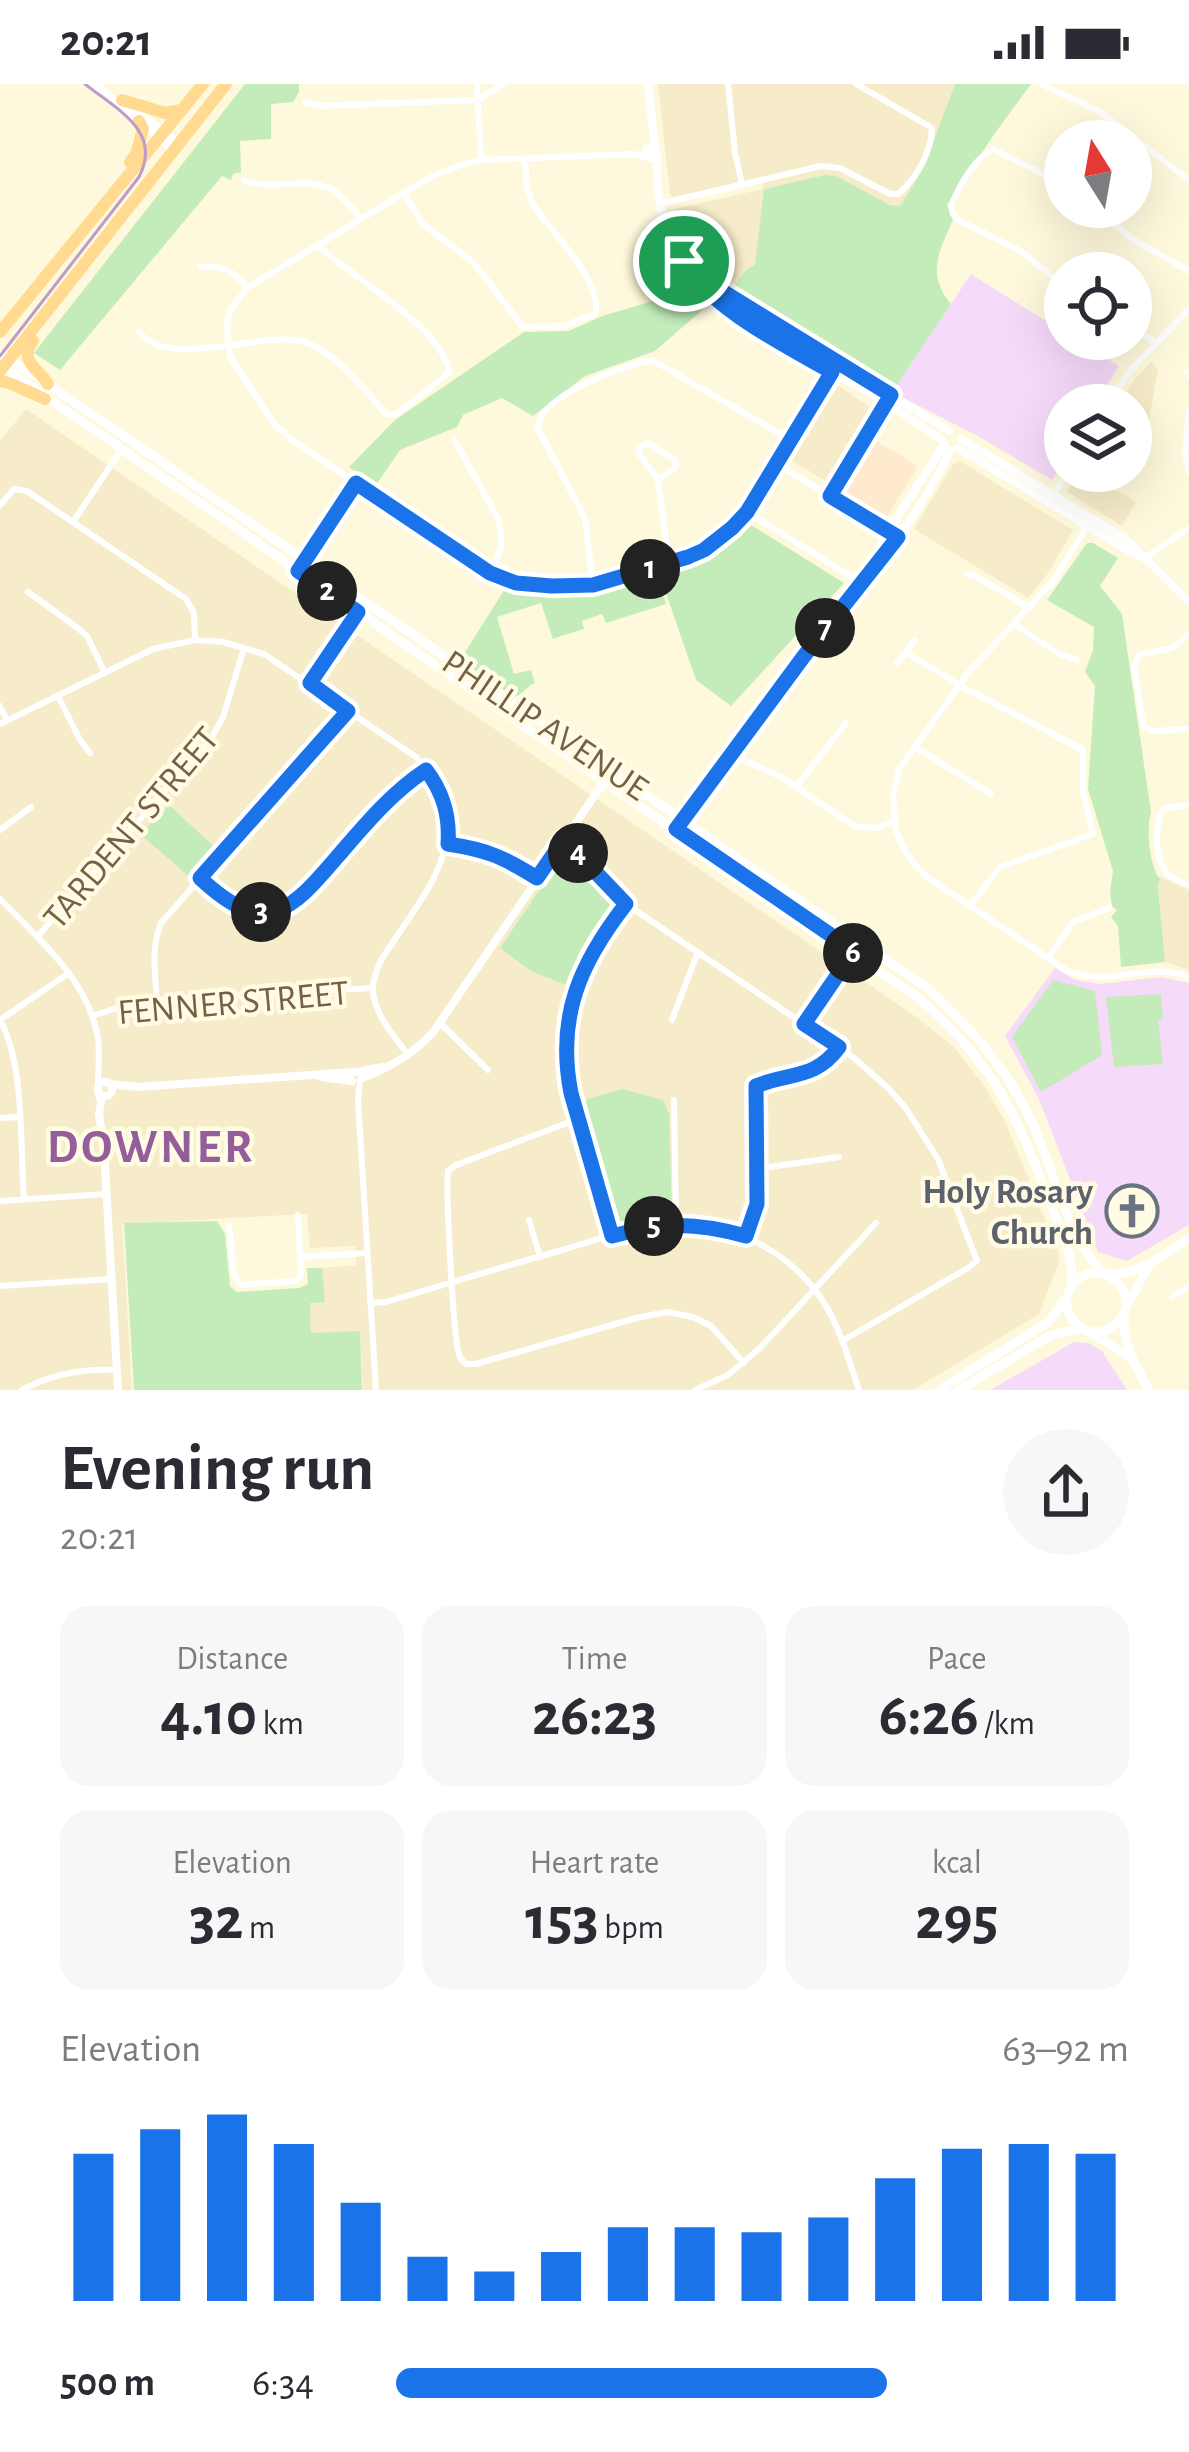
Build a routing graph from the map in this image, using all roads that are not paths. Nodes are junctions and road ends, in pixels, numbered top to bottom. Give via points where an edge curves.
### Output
1 (98, 84) edge
2 (203, 84) edge
3 (226, 84) edge
4 (477, 84) edge
5 (504, 84) edge
6 (647, 84) edge
7 (728, 84) edge
8 (737, 84) edge
9 (856, 84) edge
10 (1041, 84) edge
11 (122, 100) junction
12 (478, 100) junction
13 (305, 102) dead end
14 (182, 110) junction
15 (139, 121) junction
16 (161, 135) junction
17 (175, 146) junction
18 (650, 153) junction
19 (525, 159) junction
20 (481, 160) junction
21 (1044, 174) edge
22 (244, 180) dead end
23 (1189, 180) edge
24 (742, 184) junction
25 (403, 194) junction
26 (659, 203) junction
27 (95, 218) junction
28 (361, 219) junction
29 (1119, 228) edge
30 (318, 245) junction
31 (200, 267) dead end
32 (1044, 270) edge
33 (1189, 271) edge
34 (247, 288) junction
35 (62, 296) junction
36 (1189, 309) edge
37 (0, 332) edge
38 (139, 332) dead end
39 (1152, 340) edge
40 (1157, 343) junction
41 (228, 345) junction
42 (2, 367) edge
43 (835, 367) junction
44 (1121, 384) edge
45 (47, 391) junction
46 (888, 398) junction
47 (1189, 411) edge
48 (128, 439) junction
49 (454, 439) dead end
50 (791, 441) junction
51 (951, 442) junction
52 (121, 450) junction
53 (777, 464) junction
54 (1189, 473) edge
55 (658, 480) junction
56 (356, 483) junction
57 (1055, 492) edge
58 (830, 496) junction
59 (1051, 498) junction
60 (0, 506) edge
61 (747, 512) junction
62 (1090, 521) junction
63 (73, 522) junction
64 (1189, 528) edge
65 (893, 534) junction
66 (1145, 558) junction
67 (305, 560) junction
68 (669, 563) junction
69 (298, 571) junction
70 (490, 573) junction
71 (966, 574) dead end
72 (860, 582) junction
73 (593, 585) junction
74 (28, 592) dead end
75 (1189, 602) edge
76 (362, 607) junction
77 (1030, 608) junction
78 (1014, 624) junction
79 (1189, 634) edge
80 (195, 640) junction
81 (915, 640) dead end
82 (244, 648) junction
83 (906, 652) junction
84 (1077, 660) dead end
85 (897, 663) dead end
86 (105, 673) junction
87 (310, 683) junction
88 (959, 685) junction
89 (58, 695) junction
90 (0, 706) edge
91 (348, 711) junction
92 (3, 722) edge
93 (846, 723) dead end
94 (1189, 729) edge
95 (915, 747) junction
96 (91, 753) dead end
97 (730, 754) junction
98 (426, 770) junction
99 (612, 770) junction
100 (604, 780) junction
101 (796, 787) junction
102 (991, 794) dead end
103 (1189, 805) edge
104 (31, 807) dead end
105 (894, 822) junction
106 (680, 824) junction
107 (0, 830) edge
108 (564, 839) junction
109 (448, 844) junction
110 (200, 878) junction
111 (537, 878) junction
112 (1189, 885) edge
113 (0, 899) edge
114 (626, 904) junction
115 (970, 906) junction
116 (1109, 908) dead end
117 (37, 937) junction
118 (861, 940) junction
119 (854, 951) junction
120 (698, 952) junction
121 (1048, 958) junction
122 (69, 973) junction
123 (1189, 976) edge
124 (373, 988) junction
125 (157, 1000) junction
126 (92, 1016) junction
127 (0, 1020) edge
128 (672, 1020) dead end
129 (440, 1022) junction
130 (804, 1024) junction
131 (839, 1047) junction
132 (408, 1055) junction
133 (100, 1065) junction
134 (488, 1070) dead end
135 (356, 1077) junction
136 (98, 1088) junction
137 (110, 1089) junction
138 (674, 1100) dead end
139 (18, 1117) junction
140 (0, 1118) edge
141 (578, 1119) junction
142 (102, 1127) junction
143 (838, 1157) dead end
144 (756, 1169) junction
145 (107, 1194) junction
146 (24, 1199) junction
147 (0, 1201) edge
148 (298, 1215) dead end
149 (529, 1220) dead end
150 (676, 1223) junction
151 (876, 1223) dead end
152 (229, 1225) dead end
153 (612, 1236) junction
154 (746, 1236) junction
155 (1189, 1240) edge
156 (367, 1253) junction
157 (300, 1257) junction
158 (540, 1257) junction
159 (1150, 1262) junction
160 (1104, 1274) junction
161 (112, 1280) junction
162 (453, 1282) junction
163 (0, 1286) edge
164 (1189, 1287) edge
165 (814, 1289) junction
166 (1070, 1289) junction
167 (1172, 1297) dead end
168 (370, 1303) junction
169 (1125, 1309) junction
170 (1086, 1330) junction
171 (842, 1341) junction
172 (1132, 1360) junction
173 (744, 1363) junction
174 (117, 1370) junction
175 (22, 1390) edge
176 (118, 1390) edge
177 (376, 1390) edge
178 (695, 1390) edge
179 (859, 1390) edge
180 (939, 1390) edge
181 (959, 1390) edge
182 (1149, 1390) edge

1 - 11 main road
1 - 15 main road
2 - 14 highway
3 - 17 highway
4 - 12 street
5 - 12 street
6 - 18 street
7 - 8 street
7 - 24 street
9 - 24 street via 932,128 922,164 902,192 890,194 832,166
10 - 23 street via 1100,112
11 - 14 highway
11 - 16 main road
12 - 13 street
12 - 20 street
14 - 16 highway
15 - 16 main road
15 - 27 highway via 136,154
16 - 17 main road
16 - 27 highway
17 - 35 highway
18 - 19 street
18 - 26 street
19 - 20 street
19 - 25 street via 532,203 596,296 590,318 524,327 474,263 423,224
20 - 25 street
21 - 32 street via 993,149 965,178 951,210
22 - 28 street via 326,187
24 - 26 street
25 - 28 street
26 - 43 street via 684,261
27 - 37 highway
28 - 30 street
29 - 33 street
30 - 34 street
30 - 41 street via 418,323 449,373 389,415 310,344
31 - 34 street via 227,268
34 - 41 street via 227,320
35 - 42 highway
35 - 45 highway via 26,354
36 - 40 street
38 - 41 street via 159,347
39 - 40 street
40 - 44 street
41 - 56 street via 273,423
42 - 45 main road, PHILLIP AVENUE
42 - 45 highway via 9,382
43 - 46 street
43 - 50 street
45 - 48 main road, PHILLIP AVENUE
45 - 52 main road, PHILLIP AVENUE
46 - 51 street
46 - 58 street
47 - 54 street
48 - 52 street
48 - 67 main road, PHILLIP AVENUE
49 - 70 street via 499,520 502,546
50 - 53 street
50 - 73 street via 652,360 591,380 551,406 537,427 585,518
51 - 59 street
51 - 65 street
52 - 63 street
52 - 69 main road, PHILLIP AVENUE
53 - 58 street
53 - 61 street
55 - 55 street via 640,455 647,443 676,465
55 - 68 street
56 - 67 street
56 - 70 street
57 - 59 street
58 - 65 street
59 - 62 street
60 - 63 street via 21,488
61 - 68 street via 704,550
61 - 72 street
62 - 66 street
62 - 77 street
63 - 80 street via 186,599
64 - 66 street
65 - 72 street
66 - 75 street
67 - 69 street
67 - 76 main road, PHILLIP AVENUE
68 - 73 street
69 - 76 main road, PHILLIP AVENUE
70 - 73 street via 516,583
71 - 77 street
72 - 97 street
74 - 86 street via 80,628
76 - 87 street
76 - 99 main road, PHILLIP AVENUE
76 - 100 main road, PHILLIP AVENUE
77 - 78 street
78 - 84 street
78 - 88 street
79 - 94 street via 1172,648 1139,655 1134,668 1144,727
80 - 82 street
80 - 86 street
81 - 83 street
82 - 87 street
82 - 117 street, TARDENT STREET via 212,737
83 - 85 street
83 - 88 street
86 - 89 street
87 - 91 street
88 - 95 street
88 - 115 street via 1081,746 1093,829 1087,838 1000,867
89 - 92 street
89 - 96 street
90 - 92 street
91 - 98 street
91 - 110 street
93 - 101 street
95 - 102 street
95 - 105 street via 895,781
97 - 101 street
97 - 106 street
98 - 109 street via 443,798
98 - 110 street via 288,906 245,910
99 - 100 street
99 - 106 main road, PHILLIP AVENUE
100 - 106 main road, PHILLIP AVENUE
100 - 108 street
101 - 105 street via 854,826
103 - 112 street via 1164,808 1156,828 1163,867
104 - 107 street
105 - 115 street via 916,866
106 - 118 main road, PHILLIP AVENUE
106 - 119 main road, PHILLIP AVENUE
108 - 111 street
108 - 114 street
109 - 111 street via 501,856
109 - 124 street
110 - 125 street via 158,931
111 - 129 street
113 - 117 street
114 - 120 street
114 - 141 street via 589,960 570,1010 567,1072
115 - 121 street
116 - 121 street via 1073,922
117 - 122 street
118 - 119 street
118 - 160 main road, PHILLIP AVENUE via 944,1003 1003,1070 1086,1254
119 - 130 street
119 - 166 main road, PHILLIP AVENUE via 939,1015 992,1077 1073,1261
120 - 128 street
120 - 130 street
121 - 123 street via 1080,977
122 - 126 street
122 - 127 street
124 - 125 street, FENNER STREET
124 - 132 street
125 - 126 street, FENNER STREET
126 - 133 street
127 - 139 street via 14,1054
129 - 132 street
129 - 134 street
130 - 131 street
131 - 144 street via 811,1072 756,1086
131 - 171 street via 888,1088 931,1145 977,1261
132 - 135 street
133 - 136 street
133 - 137 street
135 - 137 street
135 - 156 street
136 - 137 street via 103,1096
136 - 142 street
137 - 142 street
138 - 150 street
139 - 140 street
139 - 146 street
141 - 153 street
141 - 162 street via 448,1171
142 - 145 street
143 - 144 street
144 - 154 street
145 - 146 street
145 - 161 street
146 - 147 street
148 - 157 street
149 - 158 street
150 - 153 street
150 - 154 street
151 - 165 street
152 - 157 street via 241,1285 296,1281
153 - 158 street
154 - 165 street
155 - 159 main road
156 - 157 street
156 - 168 street
158 - 162 street
159 - 160 main road
159 - 169 main road
160 - 166 main road via 1083,1276
160 - 169 main road via 1120,1284
161 - 163 street
161 - 174 street
162 - 168 street
162 - 173 street via 466,1364 668,1312 711,1326
164 - 167 street
165 - 171 street
165 - 173 street
166 - 170 main road via 1068,1311
166 - 180 main road via 1049,1322
168 - 177 street
169 - 170 main road via 1113,1327
169 - 172 main road
170 - 172 main road
170 - 181 main road via 1046,1338
171 - 179 street
172 - 182 main road
173 - 178 street
174 - 175 street via 75,1371
174 - 176 street

